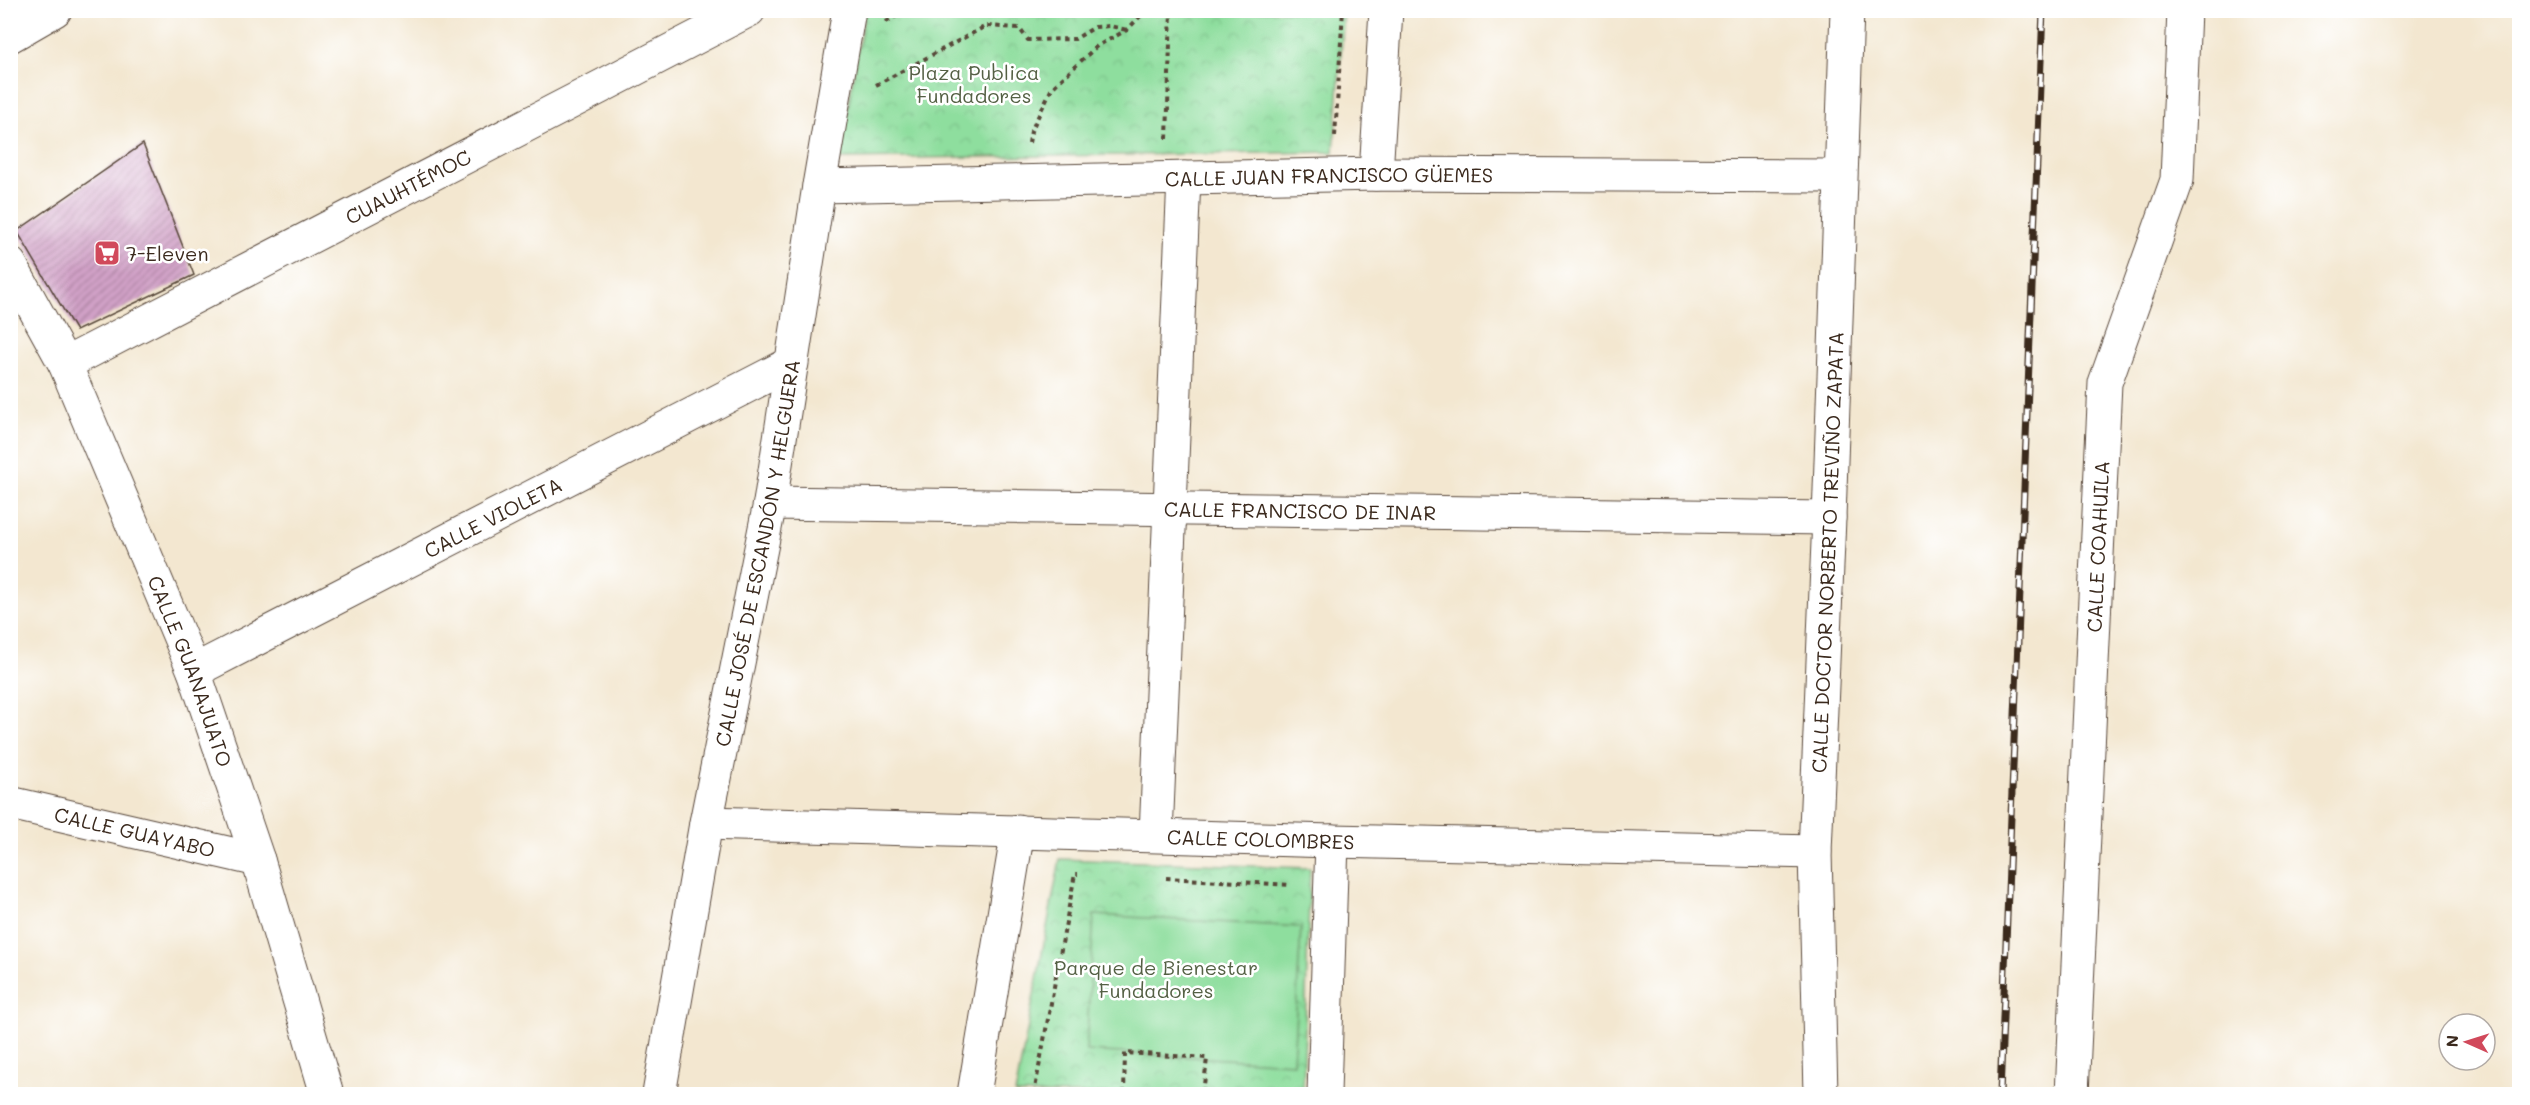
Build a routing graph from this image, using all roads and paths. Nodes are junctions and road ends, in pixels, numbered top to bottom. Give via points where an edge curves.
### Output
1 (55, 10) edge
2 (749, 10) edge
3 (849, 10) edge
4 (907, 10) edge
5 (1146, 10) edge
6 (1172, 10) edge
7 (1343, 10) edge
8 (1386, 10) edge
9 (1847, 10) edge
10 (2184, 10) edge
11 (880, 25) dead end
12 (1127, 30) junction
13 (10, 36) edge
14 (869, 89) dead end
15 (1335, 141) dead end
16 (1017, 144) dead end
17 (1029, 144) junction
18 (1040, 144) dead end
19 (1166, 148) dead end
20 (1376, 174) junction
21 (1839, 176) junction
22 (1184, 178) junction
23 (819, 186) junction
24 (10, 264) edge
25 (792, 363) junction
26 (65, 364) junction
27 (770, 503) junction
28 (1169, 508) junction
29 (1829, 518) junction
30 (194, 671) junction
31 (11, 807) edge
32 (706, 823) junction
33 (1018, 831) junction
34 (1156, 835) junction
35 (1332, 841) junction
36 (1815, 852) junction
37 (258, 860) junction
38 (1087, 874) dead end
39 (1159, 878) dead end
40 (1302, 886) dead end
41 (316, 1055) junction
42 (309, 1095) edge
43 (327, 1095) edge
44 (659, 1095) edge
45 (974, 1095) edge
46 (1034, 1095) edge
47 (1124, 1095) edge
48 (1203, 1095) edge
49 (1324, 1095) edge
50 (1821, 1095) edge
51 (2072, 1095) edge

1 - 13 street
2 - 26 street, CUAUHTÉMOC
3 - 23 street, CALLE JOSÉ DE ESCANDÓN Y HELGUERA
4 - 11 path
5 - 12 path
6 - 19 path
7 - 15 path
8 - 20 street
9 - 21 street, CALLE DOCTOR NORBERTO TREVIÑO ZAPATA
10 - 51 street, CALLE COAHUILA via 2177,180 2105,383
12 - 14 path via 1095,27 1075,39 1039,40 1028,39 1019,28 986,26
12 - 17 path via 1097,46 1052,88 1031,131
16 - 17 path
17 - 18 path
20 - 21 street, CALLE JUAN FRANCISCO GÜEMES
20 - 22 street, CALLE JUAN FRANCISCO GÜEMES
21 - 29 street, CALLE DOCTOR NORBERTO TREVIÑO ZAPATA
22 - 23 street, CALLE JUAN FRANCISCO GÜEMES
22 - 28 street
23 - 25 street, CALLE JOSÉ DE ESCANDÓN Y HELGUERA
24 - 26 street, CALLE GUANAJUATO
25 - 27 street, CALLE JOSÉ DE ESCANDÓN Y HELGUERA
25 - 30 street, CALLE VIOLETA
26 - 30 street, CALLE GUANAJUATO
27 - 28 street, CALLE FRANCISCO DE INAR
27 - 32 street, CALLE JOSÉ DE ESCANDÓN Y HELGUERA
28 - 29 street, CALLE FRANCISCO DE INAR
28 - 34 street
29 - 36 street, CALLE DOCTOR NORBERTO TREVIÑO ZAPATA
30 - 37 street, CALLE GUANAJUATO
31 - 37 street, CALLE GUAYABO
32 - 33 street, CALLE COLOMBRES
32 - 44 street, CALLE JOSÉ DE ESCANDÓN Y HELGUERA
33 - 34 street, CALLE COLOMBRES
33 - 45 street
34 - 35 street, CALLE COLOMBRES
35 - 36 street, CALLE COLOMBRES
35 - 49 street
36 - 50 street, CALLE DOCTOR NORBERTO TREVIÑO ZAPATA
37 - 41 street, CALLE GUANAJUATO
38 - 46 path via 1075,874
39 - 40 path
41 - 42 street
41 - 43 street, CALLE GUANAJUATO
47 - 48 path via 1125,1053 1206,1058

